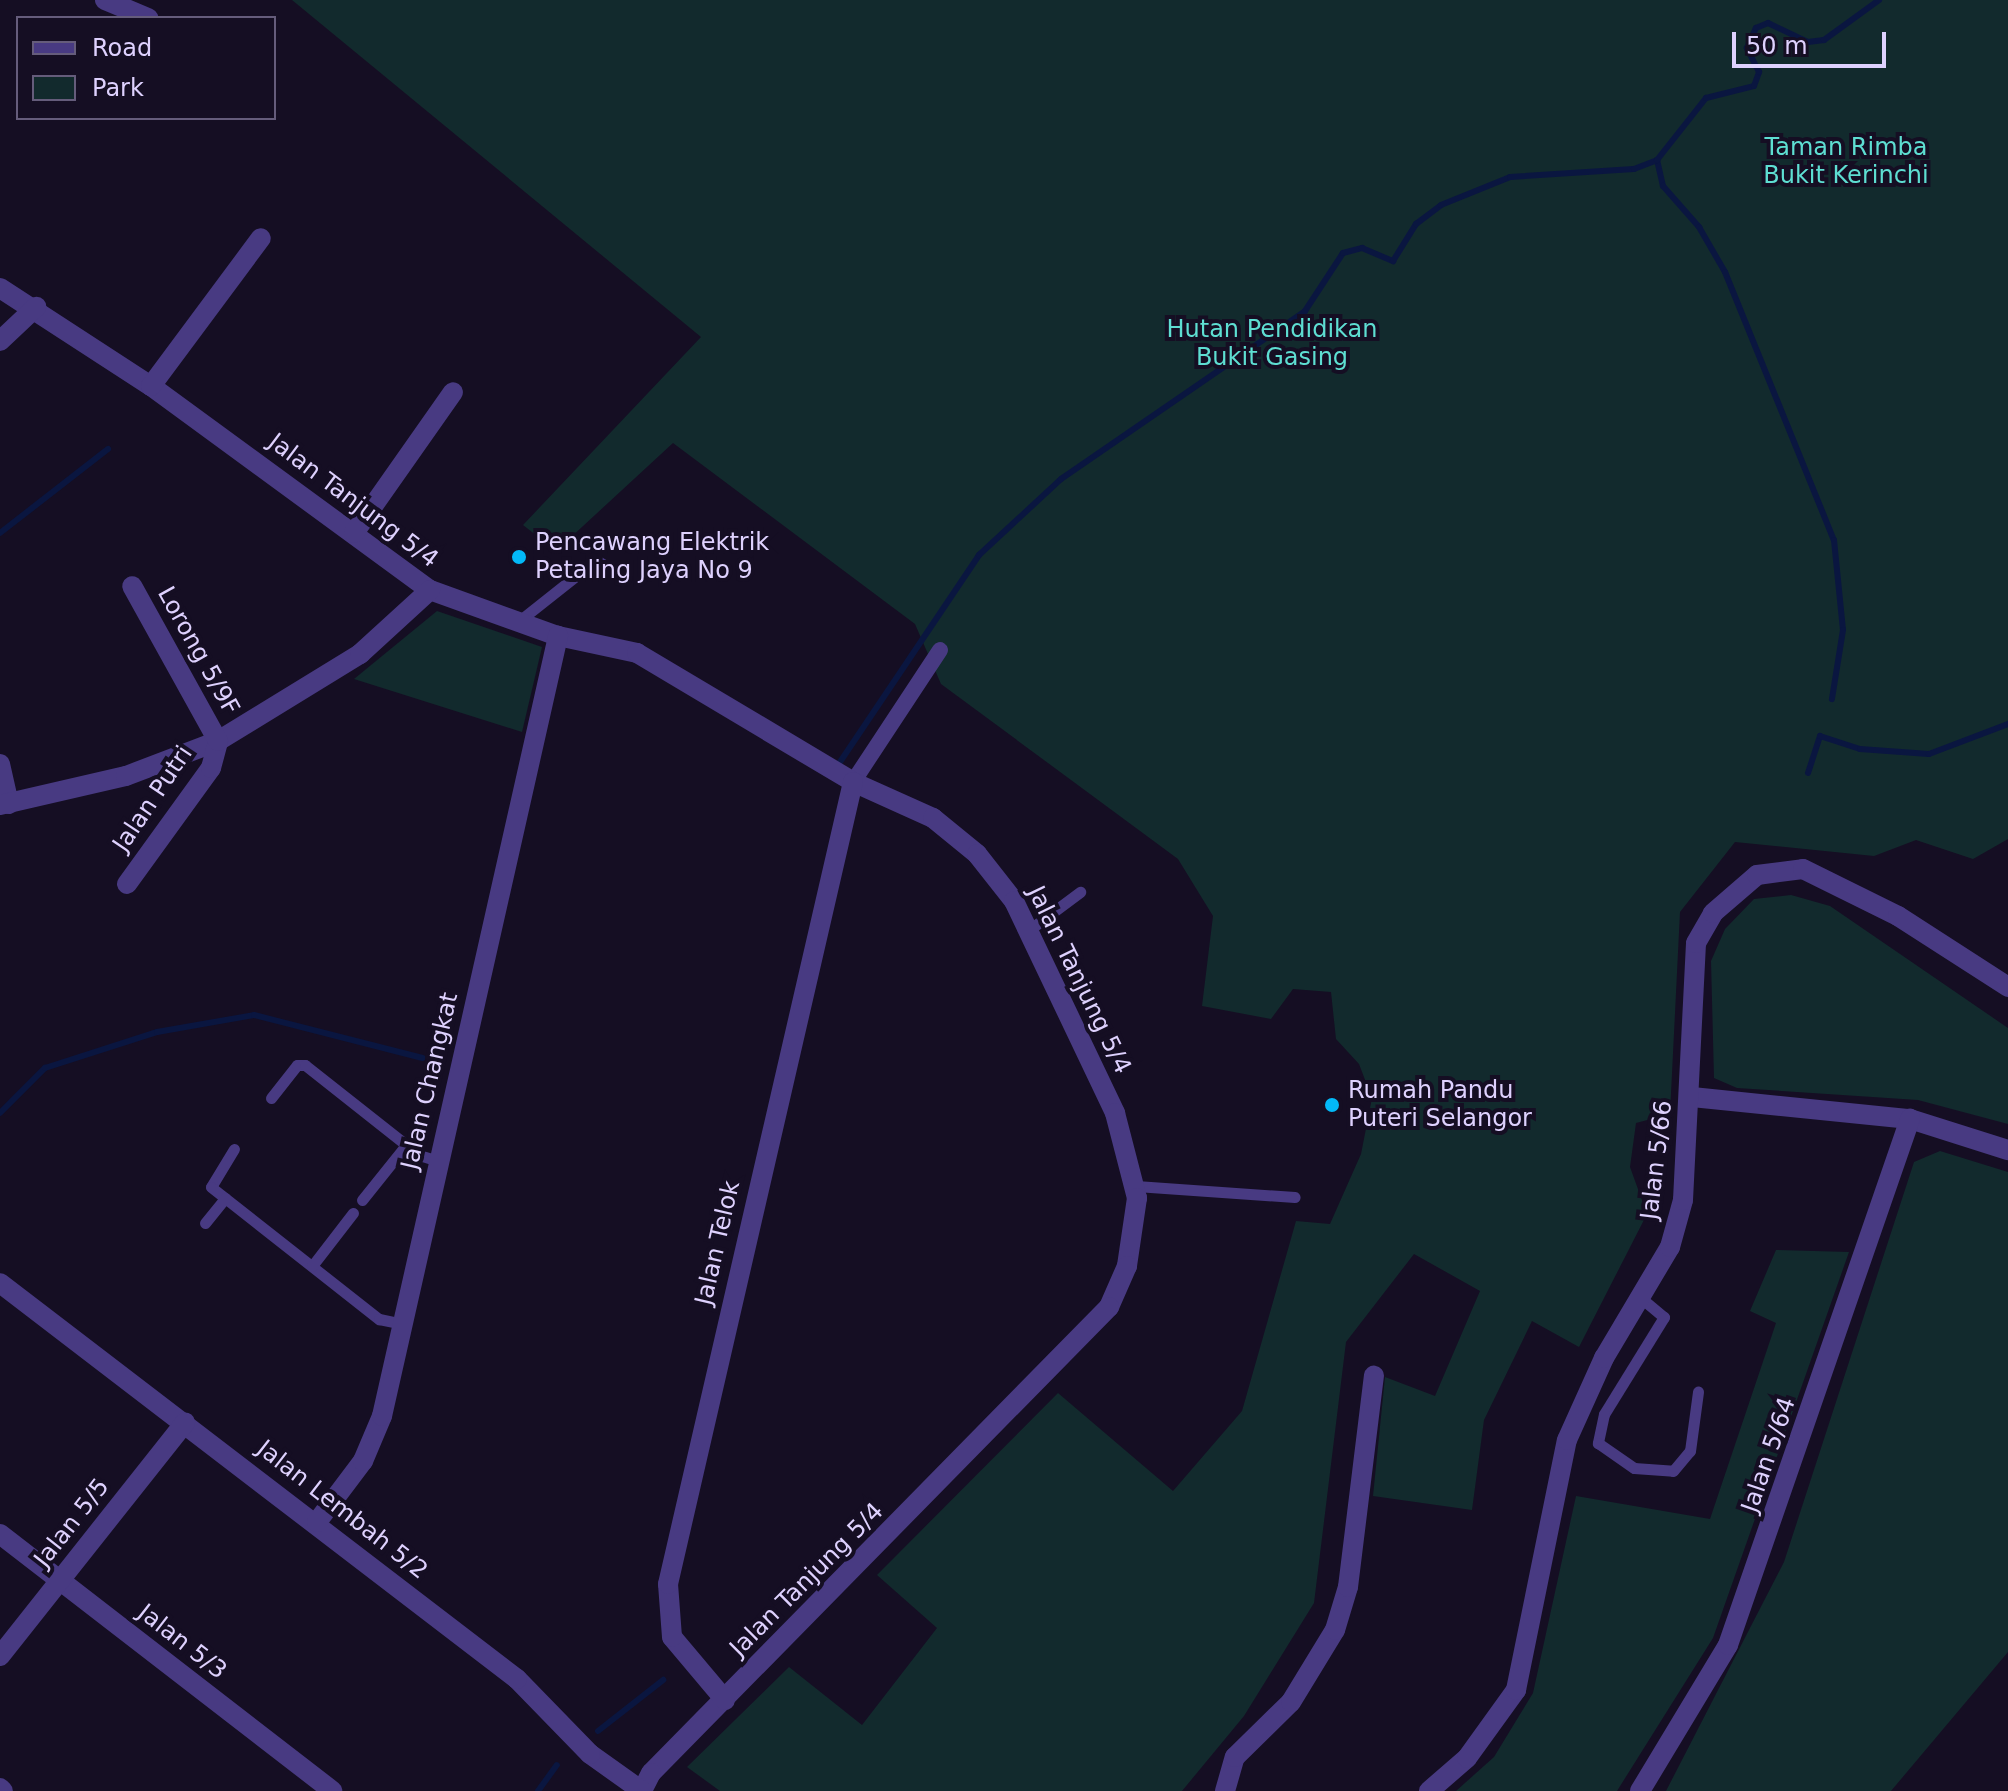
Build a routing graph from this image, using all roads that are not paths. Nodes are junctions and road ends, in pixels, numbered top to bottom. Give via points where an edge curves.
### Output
1 (105, 0) edge
2 (143, 16) edge
3 (261, 238) dead end
4 (0, 288) edge
5 (36, 307) junction
6 (0, 341) edge
7 (151, 386) junction
8 (453, 392) dead end
9 (354, 533) junction
10 (619, 574) dead end
11 (132, 586) dead end
12 (430, 590) junction
13 (519, 621) junction
14 (558, 636) junction
15 (940, 650) dead end
16 (218, 741) junction
17 (0, 764) edge
18 (853, 782) junction
19 (5, 804) edge
20 (127, 884) dead end
21 (1080, 892) dead end
22 (1029, 930) junction
23 (2008, 987) edge
24 (1692, 1097) junction
25 (271, 1098) dead end
26 (1910, 1119) junction
27 (406, 1145) junction
28 (234, 1149) dead end
29 (2008, 1150) edge
30 (439, 1161) junction
31 (1136, 1186) junction
32 (1295, 1197) dead end
33 (225, 1198) junction
34 (362, 1200) dead end
35 (353, 1213) dead end
36 (205, 1223) dead end
37 (312, 1266) junction
38 (0, 1283) edge
39 (1641, 1298) junction
40 (402, 1324) junction
41 (1374, 1376) dead end
42 (1698, 1392) dead end
43 (185, 1423) junction
44 (317, 1522) junction
45 (0, 1534) edge
46 (60, 1580) junction
47 (0, 1656) edge
48 (725, 1700) junction
49 (332, 1791) edge
50 (642, 1791) edge
51 (1225, 1791) edge
52 (1429, 1791) edge
53 (1640, 1791) edge

1 - 2 street
3 - 7 street
4 - 5 street, Jalan Tanjung 5/4
5 - 6 street
5 - 7 street, Jalan Tanjung 5/4
7 - 9 street, Jalan Tanjung 5/4
8 - 9 street
9 - 12 street, Jalan Tanjung 5/4
10 - 13 lane via 596,560
11 - 16 street, Lorong 5/9F
12 - 13 street, Jalan Tanjung 5/4
12 - 16 street via 360,654
13 - 14 street, Jalan Tanjung 5/4
14 - 18 street, Jalan Tanjung 5/4 via 637,653
14 - 30 street, Jalan Changkat
15 - 18 street
16 - 19 street via 126,776
16 - 20 street, Jalan Putri via 211,768
17 - 19 street
18 - 22 street, Jalan Tanjung 5/4 via 933,818 977,854
18 - 48 street, Jalan Telok via 668,1584 672,1637
21 - 22 lane
22 - 31 street, Jalan Tanjung 5/4 via 1115,1113
23 - 24 street, Jalan 5/66 via 1832,880 1803,869 1757,875 1723,903 1696,943
24 - 26 street
24 - 39 street, Jalan 5/66 via 1683,1200 1670,1247
25 - 27 lane via 302,1064
26 - 29 street
26 - 53 street, Jalan 5/64 via 1728,1645
27 - 30 lane
27 - 34 lane
28 - 33 lane via 210,1181
30 - 40 street, Jalan Changkat
31 - 32 lane
31 - 48 street, Jalan Tanjung 5/4 via 1127,1266 1109,1307
33 - 36 lane
33 - 37 lane
35 - 37 lane
37 - 40 lane via 379,1319
38 - 43 street, Jalan Lembah 5/2
39 - 42 lane via 1664,1317 1604,1414 1598,1443 1634,1468 1673,1471 1690,1451
39 - 52 street, Jalan 5/66 via 1567,1440 1516,1690 1467,1758
40 - 44 street, Jalan Changkat via 376,1438
41 - 51 street via 1348,1587 1335,1630 1291,1702 1235,1757
43 - 44 street, Jalan Lembah 5/2
43 - 46 street, Jalan 5/5
44 - 50 street, Jalan Lembah 5/2 via 517,1679 590,1754
45 - 46 street, Jalan 5/3
46 - 47 street, Jalan 5/5
46 - 49 street, Jalan 5/3
48 - 50 street, Jalan Tanjung 5/4

